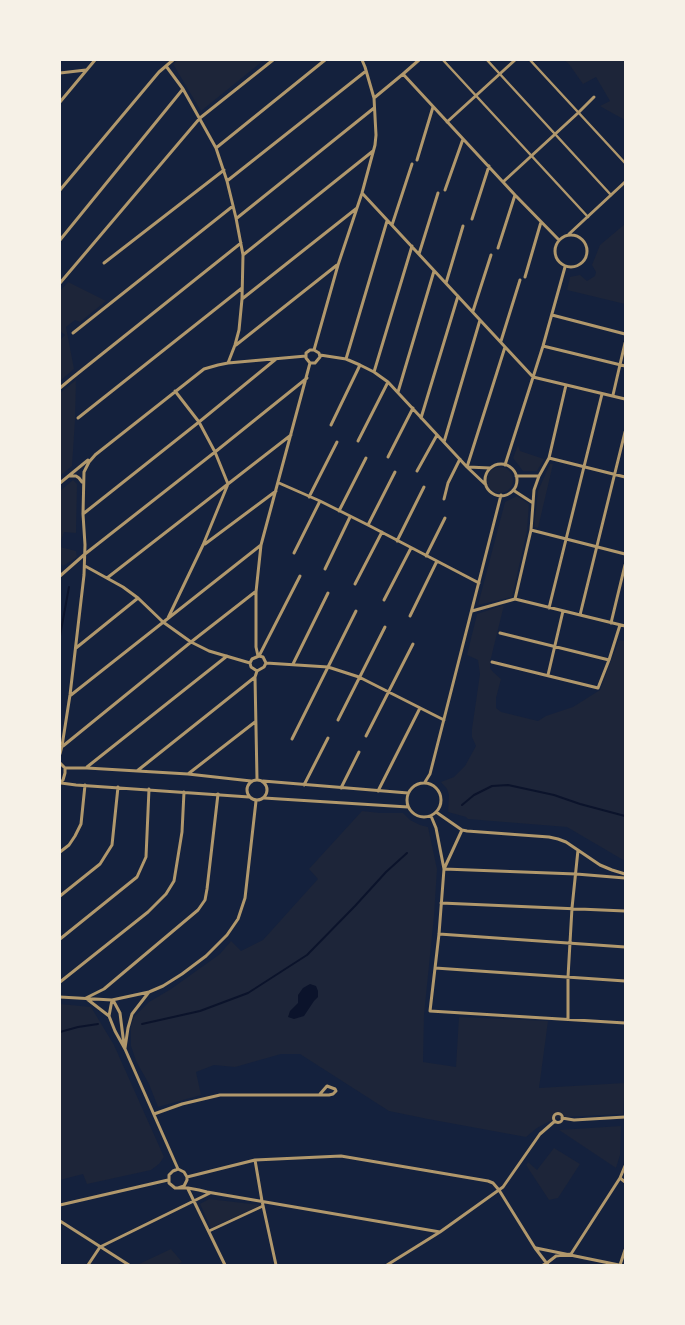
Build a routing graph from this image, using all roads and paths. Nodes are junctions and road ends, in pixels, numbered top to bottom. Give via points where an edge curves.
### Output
1 (95, 60) edge
2 (173, 60) edge
3 (272, 60) edge
4 (325, 60) edge
5 (362, 60) edge
6 (418, 60) edge
7 (443, 60) edge
8 (487, 60) edge
9 (515, 60) edge
10 (530, 60) edge
11 (166, 66) junction
12 (87, 70) junction
13 (366, 71) junction
14 (60, 73) edge
15 (403, 74) junction
16 (500, 74) junction
17 (182, 89) junction
18 (476, 96) junction
19 (594, 97) dead end
20 (374, 98) junction
21 (60, 102) edge
22 (375, 107) junction
23 (433, 107) junction
24 (578, 113) junction
25 (200, 118) junction
26 (448, 122) junction
27 (555, 134) junction
28 (463, 139) junction
29 (216, 148) junction
30 (374, 150) junction
31 (531, 156) junction
32 (417, 160) dead end
33 (625, 163) edge
34 (412, 164) dead end
35 (488, 166) junction
36 (224, 170) junction
37 (227, 181) junction
38 (503, 182) junction
39 (625, 182) edge
40 (60, 190) edge
41 (445, 190) dead end
42 (362, 193) junction
43 (438, 193) dead end
44 (515, 194) junction
45 (611, 195) junction
46 (233, 206) junction
47 (357, 208) junction
48 (588, 217) junction
49 (236, 218) junction
50 (472, 219) dead end
51 (387, 220) junction
52 (541, 222) junction
53 (392, 225) junction
54 (463, 226) dead end
55 (568, 235) junction
56 (60, 240) edge
57 (559, 240) junction
58 (241, 244) junction
59 (412, 245) junction
60 (498, 248) dead end
61 (420, 254) junction
62 (243, 255) junction
63 (491, 255) dead end
64 (104, 263) dead end
65 (338, 265) junction
66 (565, 267) junction
67 (434, 270) junction
68 (525, 277) dead end
69 (520, 280) dead end
70 (60, 283) edge
71 (446, 283) junction
72 (242, 288) junction
73 (458, 295) junction
74 (242, 299) junction
75 (472, 311) junction
76 (552, 315) junction
77 (480, 320) junction
78 (73, 333) dead end
79 (625, 334) edge
80 (500, 342) junction
81 (625, 343) edge
82 (235, 345) junction
83 (505, 346) junction
84 (543, 346) junction
85 (314, 350) junction
86 (320, 355) junction
87 (306, 356) junction
88 (277, 358) junction
89 (346, 359) junction
90 (228, 363) junction
91 (310, 363) junction
92 (360, 365) junction
93 (620, 365) junction
94 (625, 366) edge
95 (374, 372) junction
96 (533, 377) junction
97 (306, 378) junction
98 (388, 382) junction
99 (566, 385) junction
100 (60, 388) edge
101 (175, 391) junction
102 (398, 392) junction
103 (602, 394) junction
104 (613, 396) junction
105 (625, 399) edge
106 (413, 408) junction
107 (78, 418) dead end
108 (421, 418) junction
109 (199, 422) junction
110 (331, 425) dead end
111 (625, 432) edge
112 (291, 434) junction
113 (437, 434) junction
114 (358, 441) dead end
115 (336, 442) dead end
116 (444, 442) junction
117 (215, 452) junction
118 (96, 454) junction
119 (388, 457) dead end
120 (366, 458) dead end
121 (549, 458) junction
122 (460, 459) junction
123 (506, 465) junction
124 (467, 467) junction
125 (584, 467) junction
126 (490, 468) junction
127 (417, 471) dead end
128 (395, 472) dead end
129 (614, 475) junction
130 (516, 476) junction
131 (539, 476) junction
132 (68, 477) junction
133 (625, 477) edge
134 (60, 483) edge
135 (279, 483) junction
136 (228, 484) junction
137 (83, 485) junction
138 (486, 485) junction
139 (424, 487) dead end
140 (276, 490) junction
141 (513, 490) junction
142 (501, 495) junction
143 (309, 497) junction
144 (444, 499) dead end
145 (320, 501) junction
146 (533, 503) junction
147 (339, 511) junction
148 (83, 514) junction
149 (350, 517) junction
150 (445, 518) dead end
151 (368, 525) junction
152 (531, 530) junction
153 (382, 532) junction
154 (566, 540) junction
155 (397, 541) junction
156 (203, 545) junction
157 (261, 545) junction
158 (597, 547) junction
159 (411, 548) junction
160 (294, 553) dead end
161 (85, 554) junction
162 (625, 554) edge
163 (426, 556) junction
164 (437, 561) junction
165 (625, 565) edge
166 (85, 566) junction
167 (324, 569) dead end
168 (60, 576) edge
169 (300, 576) dead end
170 (107, 578) junction
171 (479, 583) junction
172 (355, 584) dead end
173 (256, 592) junction
174 (328, 593) dead end
175 (138, 598) junction
176 (516, 599) junction
177 (384, 600) dead end
178 (550, 608) junction
179 (356, 611) dead end
180 (472, 611) junction
181 (563, 611) junction
182 (580, 615) junction
183 (410, 616) dead end
184 (168, 618) junction
185 (163, 622) junction
186 (611, 623) junction
187 (620, 625) junction
188 (385, 626) dead end
189 (625, 626) edge
190 (500, 633) dead end
191 (191, 642) junction
192 (413, 644) dead end
193 (555, 647) junction
194 (76, 648) junction
195 (228, 656) junction
196 (258, 656) junction
197 (609, 660) junction
198 (250, 662) junction
199 (492, 662) dead end
200 (266, 663) junction
201 (293, 664) junction
202 (328, 667) junction
203 (257, 671) junction
204 (548, 675) junction
205 (255, 677) junction
206 (360, 677) junction
207 (389, 692) junction
208 (70, 695) junction
209 (420, 708) junction
210 (338, 720) dead end
211 (444, 720) junction
212 (256, 722) junction
213 (366, 736) dead end
214 (328, 738) dead end
215 (292, 739) dead end
216 (62, 746) junction
217 (359, 752) dead end
218 (60, 754) edge
219 (60, 763) edge
220 (65, 768) junction
221 (86, 768) junction
222 (137, 772) junction
223 (188, 774) junction
224 (257, 779) junction
225 (251, 781) junction
226 (263, 782) junction
227 (425, 782) junction
228 (61, 783) edge
229 (85, 785) junction
230 (304, 785) junction
231 (118, 787) junction
232 (341, 788) junction
233 (149, 789) junction
234 (378, 791) junction
235 (184, 792) junction
236 (408, 793) junction
237 (218, 794) junction
238 (248, 797) junction
239 (264, 798) junction
240 (256, 801) junction
241 (408, 807) junction
242 (436, 812) junction
243 (431, 816) junction
244 (462, 830) junction
245 (578, 850) junction
246 (60, 852) edge
247 (444, 869) junction
248 (576, 874) junction
249 (625, 874) edge
250 (625, 878) edge
251 (60, 896) edge
252 (441, 903) junction
253 (572, 908) junction
254 (625, 911) edge
255 (439, 934) junction
256 (60, 940) edge
257 (570, 944) junction
258 (625, 947) edge
259 (435, 968) junction
260 (568, 977) junction
261 (625, 981) edge
262 (60, 982) edge
263 (149, 992) junction
264 (60, 997) edge
265 (86, 999) junction
266 (112, 1000) junction
267 (109, 1016) junction
268 (568, 1019) junction
269 (625, 1023) edge
270 (125, 1049) junction
271 (320, 1094) dead end
272 (154, 1114) junction
273 (625, 1117) edge
274 (562, 1118) junction
275 (555, 1121) junction
276 (255, 1160) junction
277 (625, 1166) edge
278 (178, 1169) junction
279 (187, 1177) junction
280 (620, 1178) junction
281 (168, 1180) junction
282 (625, 1182) edge
283 (178, 1188) junction
284 (188, 1188) junction
285 (499, 1190) junction
286 (210, 1193) junction
287 (194, 1201) junction
288 (262, 1201) junction
289 (60, 1205) edge
290 (263, 1206) junction
291 (60, 1221) edge
292 (209, 1231) junction
293 (440, 1232) junction
294 (100, 1247) junction
295 (535, 1248) junction
296 (625, 1250) edge
297 (571, 1254) junction
298 (546, 1264) edge
299 (88, 1265) edge
300 (129, 1265) edge
301 (224, 1265) edge
302 (276, 1265) edge
303 (387, 1265) edge
304 (619, 1265) edge

1 - 12 street
2 - 11 street
3 - 25 street
4 - 29 street
5 - 13 street
6 - 15 street
7 - 18 street
8 - 16 street
9 - 16 street
10 - 24 street
11 - 17 street
11 - 40 street
12 - 14 street
12 - 21 street
13 - 20 street
13 - 37 street
15 - 20 street
15 - 23 street
16 - 18 street
16 - 27 street
17 - 25 street
17 - 56 street
18 - 26 street
18 - 31 street
19 - 24 street
20 - 22 street
22 - 30 street
22 - 49 street
23 - 26 street
23 - 32 street
24 - 27 street
24 - 33 street
25 - 29 street
25 - 70 street
26 - 28 street
27 - 31 street
27 - 45 street
28 - 35 street
28 - 41 street
29 - 36 street
30 - 42 street
30 - 62 street
31 - 38 street
31 - 48 street
34 - 53 street
35 - 38 street
35 - 50 street
36 - 37 street
36 - 64 street
37 - 46 street
38 - 44 street
39 - 45 street
42 - 47 street
42 - 51 street
43 - 61 street
44 - 52 street
44 - 60 street
45 - 48 street
46 - 49 street
46 - 78 street
47 - 65 street
47 - 74 street
48 - 55 street
49 - 58 street
51 - 53 street
51 - 89 street
52 - 57 street
52 - 68 street
53 - 59 street
54 - 71 street
55 - 57 street
55 - 66 street via 579,237 588,252 582,264 574,268
57 - 66 street via 556,258
58 - 62 street
58 - 100 street
59 - 61 street
59 - 95 street
61 - 67 street
62 - 72 street
63 - 75 street
65 - 82 street
65 - 85 street
66 - 76 street
67 - 71 street
67 - 102 street
69 - 80 street
71 - 73 street
72 - 74 street
72 - 107 street
73 - 75 street
73 - 108 street
74 - 82 street
75 - 77 street
76 - 79 street
76 - 84 street
77 - 80 street
77 - 116 street
80 - 83 street
81 - 93 street
82 - 90 street
83 - 96 street
83 - 124 street
84 - 93 street
84 - 96 street
85 - 86 street
85 - 87 street via 308,351
86 - 89 street
86 - 91 street via 317,362
87 - 88 street
87 - 91 street
88 - 90 street
88 - 109 street
89 - 92 street
90 - 101 street via 204,369
91 - 97 street
92 - 95 street
92 - 110 street
93 - 94 street
93 - 104 street
95 - 98 street
96 - 99 street
96 - 123 street
97 - 112 street
97 - 117 street
98 - 102 street
98 - 114 street
99 - 103 street
99 - 121 street
101 - 109 street
101 - 118 street
102 - 106 street
103 - 104 street
103 - 125 street
104 - 105 street
106 - 108 street
106 - 119 street
108 - 113 street
109 - 117 street
109 - 148 street
111 - 129 street
112 - 135 street
112 - 136 street
113 - 116 street
113 - 127 street
115 - 143 street
116 - 122 street
117 - 136 street
117 - 161 street
118 - 132 street
118 - 137 street via 85,467
120 - 147 street
121 - 125 street
121 - 131 street
122 - 124 street
122 - 144 street
123 - 126 street
123 - 130 street
124 - 126 street
124 - 138 street
125 - 129 street
125 - 154 street
126 - 138 street via 485,477
128 - 151 street
129 - 133 street
129 - 158 street
130 - 131 street
130 - 141 street
131 - 146 street
132 - 134 street
132 - 137 street via 76,476
135 - 140 street
135 - 143 street
136 - 156 street
136 - 170 street
137 - 148 street
138 - 142 street via 494,494
139 - 155 street
140 - 156 street
140 - 157 street
141 - 142 street
141 - 146 street
142 - 171 street
143 - 145 street
145 - 147 street
145 - 160 street
146 - 152 street
147 - 149 street
148 - 161 street
149 - 151 street
149 - 167 street
150 - 163 street
151 - 153 street
152 - 154 street
152 - 176 street
153 - 155 street
153 - 172 street
154 - 158 street
154 - 178 street
155 - 159 street
156 - 184 street
157 - 173 street
157 - 184 street
158 - 162 street
158 - 182 street
159 - 163 street
159 - 177 street
161 - 166 street
161 - 168 street
163 - 164 street
164 - 171 street
164 - 183 street
165 - 186 street
166 - 170 street
166 - 194 street
169 - 196 street
170 - 175 street
171 - 180 street
173 - 191 street
173 - 196 street
174 - 201 street
175 - 185 street
175 - 194 street
176 - 178 street
176 - 180 street
178 - 181 street
179 - 202 street
180 - 211 street
181 - 182 street
181 - 193 street
182 - 186 street
184 - 185 street
185 - 191 street
185 - 208 street
186 - 187 street
187 - 189 street
187 - 197 street
188 - 206 street
190 - 193 street
191 - 195 street
191 - 216 street
192 - 207 street
193 - 197 street
193 - 204 street
194 - 208 street
195 - 198 street
195 - 221 street
196 - 198 street
196 - 200 street via 263,657
197 - 204 street via 598,688
198 - 203 street
199 - 204 street
200 - 201 street
200 - 203 street
201 - 202 street
202 - 206 street
202 - 215 street
203 - 205 street
205 - 212 street
205 - 222 street
206 - 207 street
206 - 210 street
207 - 209 street
207 - 213 street
208 - 216 street
209 - 211 street
209 - 234 street
211 - 227 street
212 - 223 street
212 - 224 street
214 - 230 street
216 - 218 street
217 - 232 street
219 - 220 street
220 - 221 street
220 - 228 street
221 - 222 street
222 - 223 street
223 - 225 street
224 - 225 street
224 - 226 street
225 - 238 street via 247,787
226 - 230 street
226 - 239 street via 268,790
227 - 236 street via 418,783
227 - 242 street via 436,787 441,796
228 - 229 street
229 - 231 street
229 - 246 street via 81,824
230 - 232 street
231 - 233 street
231 - 251 street via 112,845 100,864
232 - 234 street
233 - 235 street
233 - 256 street via 146,857 137,877
234 - 236 street
235 - 237 street
235 - 262 street via 174,881 166,894
236 - 241 street
237 - 238 street
237 - 265 street via 208,889 198,910 104,989
238 - 240 street
239 - 240 street
239 - 241 street
240 - 263 street via 245,898 238,919 206,956
241 - 243 street via 419,817
242 - 243 street
242 - 244 street
243 - 247 street
244 - 245 street via 549,837
244 - 247 street
245 - 248 street
245 - 249 street
247 - 248 street
247 - 252 street
248 - 250 street
248 - 253 street
252 - 253 street
252 - 255 street
253 - 254 street
253 - 257 street
255 - 257 street
255 - 259 street
257 - 258 street
257 - 260 street
259 - 260 street
259 - 268 street via 430,1010
260 - 261 street
260 - 268 street
263 - 266 street
263 - 270 street via 132,1014
264 - 265 street
265 - 266 street
265 - 267 street
266 - 267 street
266 - 270 street via 120,1013
267 - 270 street
268 - 269 street
270 - 272 street
271 - 272 street via 220,1095
272 - 278 street
273 - 274 street
274 - 275 street
274 - 275 street via 557,1113
275 - 285 street via 540,1134
276 - 279 street
276 - 285 street via 341,1156 488,1181
276 - 288 street
277 - 280 street
278 - 279 street
278 - 281 street via 171,1172
279 - 283 street via 184,1186
280 - 282 street
280 - 297 street
281 - 283 street
281 - 289 street
283 - 284 street
284 - 286 street
284 - 287 street
285 - 293 street
285 - 295 street
286 - 287 street
286 - 288 street
287 - 292 street
287 - 294 street
288 - 290 street
288 - 293 street
290 - 292 street
290 - 302 street
291 - 294 street
292 - 301 street
293 - 303 street
294 - 299 street
294 - 300 street
295 - 297 street
295 - 298 street
296 - 304 street
297 - 298 street via 556,1256
297 - 304 street

